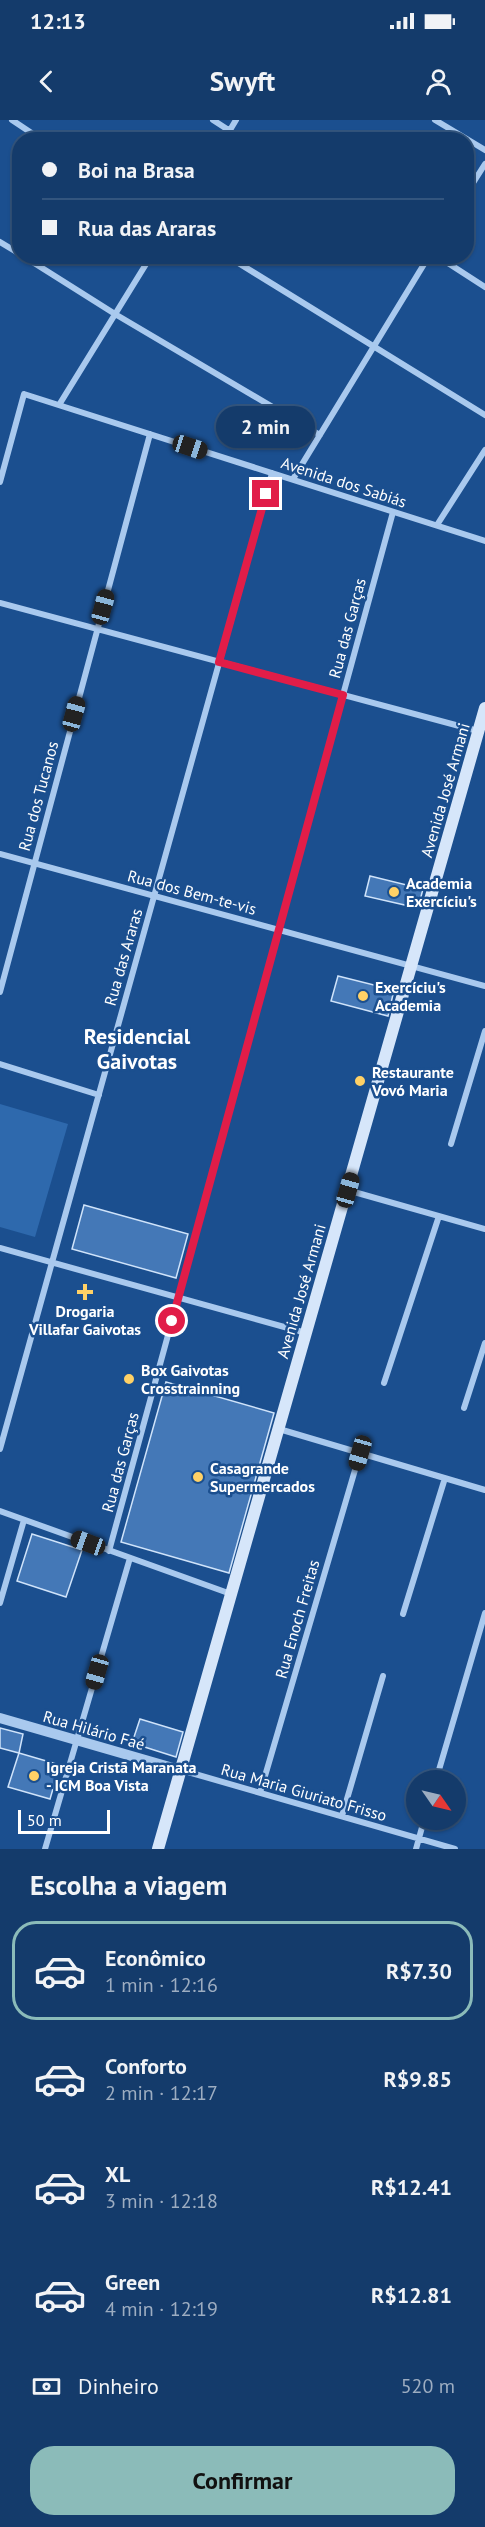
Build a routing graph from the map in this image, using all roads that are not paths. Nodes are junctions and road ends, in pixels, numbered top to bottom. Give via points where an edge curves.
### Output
1 (12, 120) edge
2 (213, 120) edge
3 (236, 120) edge
4 (435, 120) edge
5 (229, 130) junction
6 (30, 132) edge
7 (232, 132) edge
8 (455, 132) edge
9 (485, 164) edge
10 (474, 181) edge
11 (37, 264) edge
12 (146, 264) edge
13 (240, 264) edge
14 (424, 264) edge
15 (449, 264) edge
16 (485, 287) edge
17 (115, 314) junction
18 (374, 347) junction
19 (59, 405) junction
20 (485, 415) edge
21 (150, 434) junction
22 (320, 435) junction
23 (485, 450) edge
24 (272, 473) junction
25 (293, 479) junction
26 (0, 482) edge
27 (393, 512) junction
28 (437, 525) junction
29 (485, 541) edge
30 (0, 603) edge
31 (97, 629) junction
32 (219, 662) junction
33 (343, 695) junction
34 (485, 708) edge
35 (478, 731) junction
36 (0, 854) edge
37 (34, 863) junction
38 (154, 895) junction
39 (279, 929) junction
40 (412, 965) junction
41 (485, 986) edge
42 (0, 992) edge
43 (485, 1031) edge
44 (0, 1064) edge
45 (99, 1095) junction
46 (451, 1144) dead end
47 (348, 1190) junction
48 (439, 1216) junction
49 (485, 1229) edge
50 (0, 1248) edge
51 (52, 1263) junction
52 (178, 1298) junction
53 (306, 1333) junction
54 (485, 1343) edge
55 (384, 1383) dead end
56 (464, 1408) dead end
57 (279, 1430) junction
58 (0, 1449) edge
59 (360, 1453) junction
60 (445, 1478) junction
61 (485, 1490) edge
62 (0, 1511) edge
63 (24, 1520) junction
64 (109, 1551) junction
65 (130, 1558) junction
66 (231, 1594) junction
67 (0, 1603) edge
68 (485, 1613) edge
69 (403, 1614) dead end
70 (484, 1621) edge
71 (383, 1676) dead end
72 (0, 1718) edge
73 (77, 1740) junction
74 (180, 1770) junction
75 (439, 1770) edge
76 (260, 1793) junction
77 (342, 1816) junction
78 (421, 1830) edge
79 (419, 1839) junction
80 (45, 1849) edge
81 (158, 1849) edge
82 (416, 1849) edge
83 (455, 1849) edge

1 - 6 street
2 - 5 street
3 - 5 street
4 - 8 street
5 - 7 street
9 - 10 street
11 - 17 street
12 - 17 street
13 - 18 street
14 - 18 street
15 - 16 street
17 - 19 street
17 - 22 street
18 - 20 street
18 - 22 street
19 - 21 street, Avenida dos Sabiás
19 - 26 street, Avenida dos Sabiás via 24,393
21 - 24 street, Avenida dos Sabiás
21 - 31 street, Rua dos Tucanos
22 - 25 street
23 - 28 street
24 - 25 street, Avenida dos Sabiás
24 - 32 street, Rua das Araras
25 - 27 street, Avenida dos Sabiás
27 - 28 street, Avenida dos Sabiás
27 - 33 street, Rua das Garças
28 - 29 street, Avenida dos Sabiás
30 - 31 street
31 - 32 street
31 - 37 street, Rua dos Tucanos
32 - 33 street
32 - 38 street, Rua das Araras
33 - 35 street
33 - 39 street, Rua das Garças
34 - 35 main road, Avenida José Armani
35 - 40 main road, Avenida José Armani
36 - 37 street, Rua dos Bem-te-vis
37 - 38 street, Rua dos Bem-te-vis
37 - 42 street, Rua dos Tucanos
38 - 39 street, Rua dos Bem-te-vis
38 - 45 street, Rua das Araras
39 - 40 street, Rua dos Bem-te-vis
39 - 52 street, Rua das Garças
40 - 41 street, Rua dos Bem-te-vis
40 - 47 main road, Avenida José Armani
43 - 46 street
44 - 45 street
45 - 51 street, Rua das Araras
47 - 48 street
47 - 53 main road, Avenida José Armani
48 - 49 street
48 - 55 street
50 - 51 street
51 - 52 street
51 - 58 street, Rua das Araras
52 - 53 street
52 - 64 street, Rua das Garças
53 - 57 main road, Avenida José Armani
54 - 56 street
57 - 59 street
57 - 66 main road, Avenida José Armani
59 - 60 street
59 - 76 street, Rua Enoch Freitas
60 - 61 street
60 - 69 street
62 - 63 street
63 - 64 street
63 - 67 street
64 - 65 street
65 - 66 street
65 - 73 street
66 - 74 main road, Avenida José Armani
68 - 70 street
70 - 75 street
71 - 77 street
72 - 73 street, Rua Hilário Faé
73 - 74 street, Rua Hilário Faé
73 - 80 street
74 - 76 street, Rua Maria Giuriato Frisso
74 - 81 main road, Avenida José Armani
76 - 77 street, Rua Maria Giuriato Frisso
77 - 79 street, Rua Maria Giuriato Frisso
78 - 79 street
79 - 82 street
79 - 83 street, Rua Maria Giuriato Frisso

